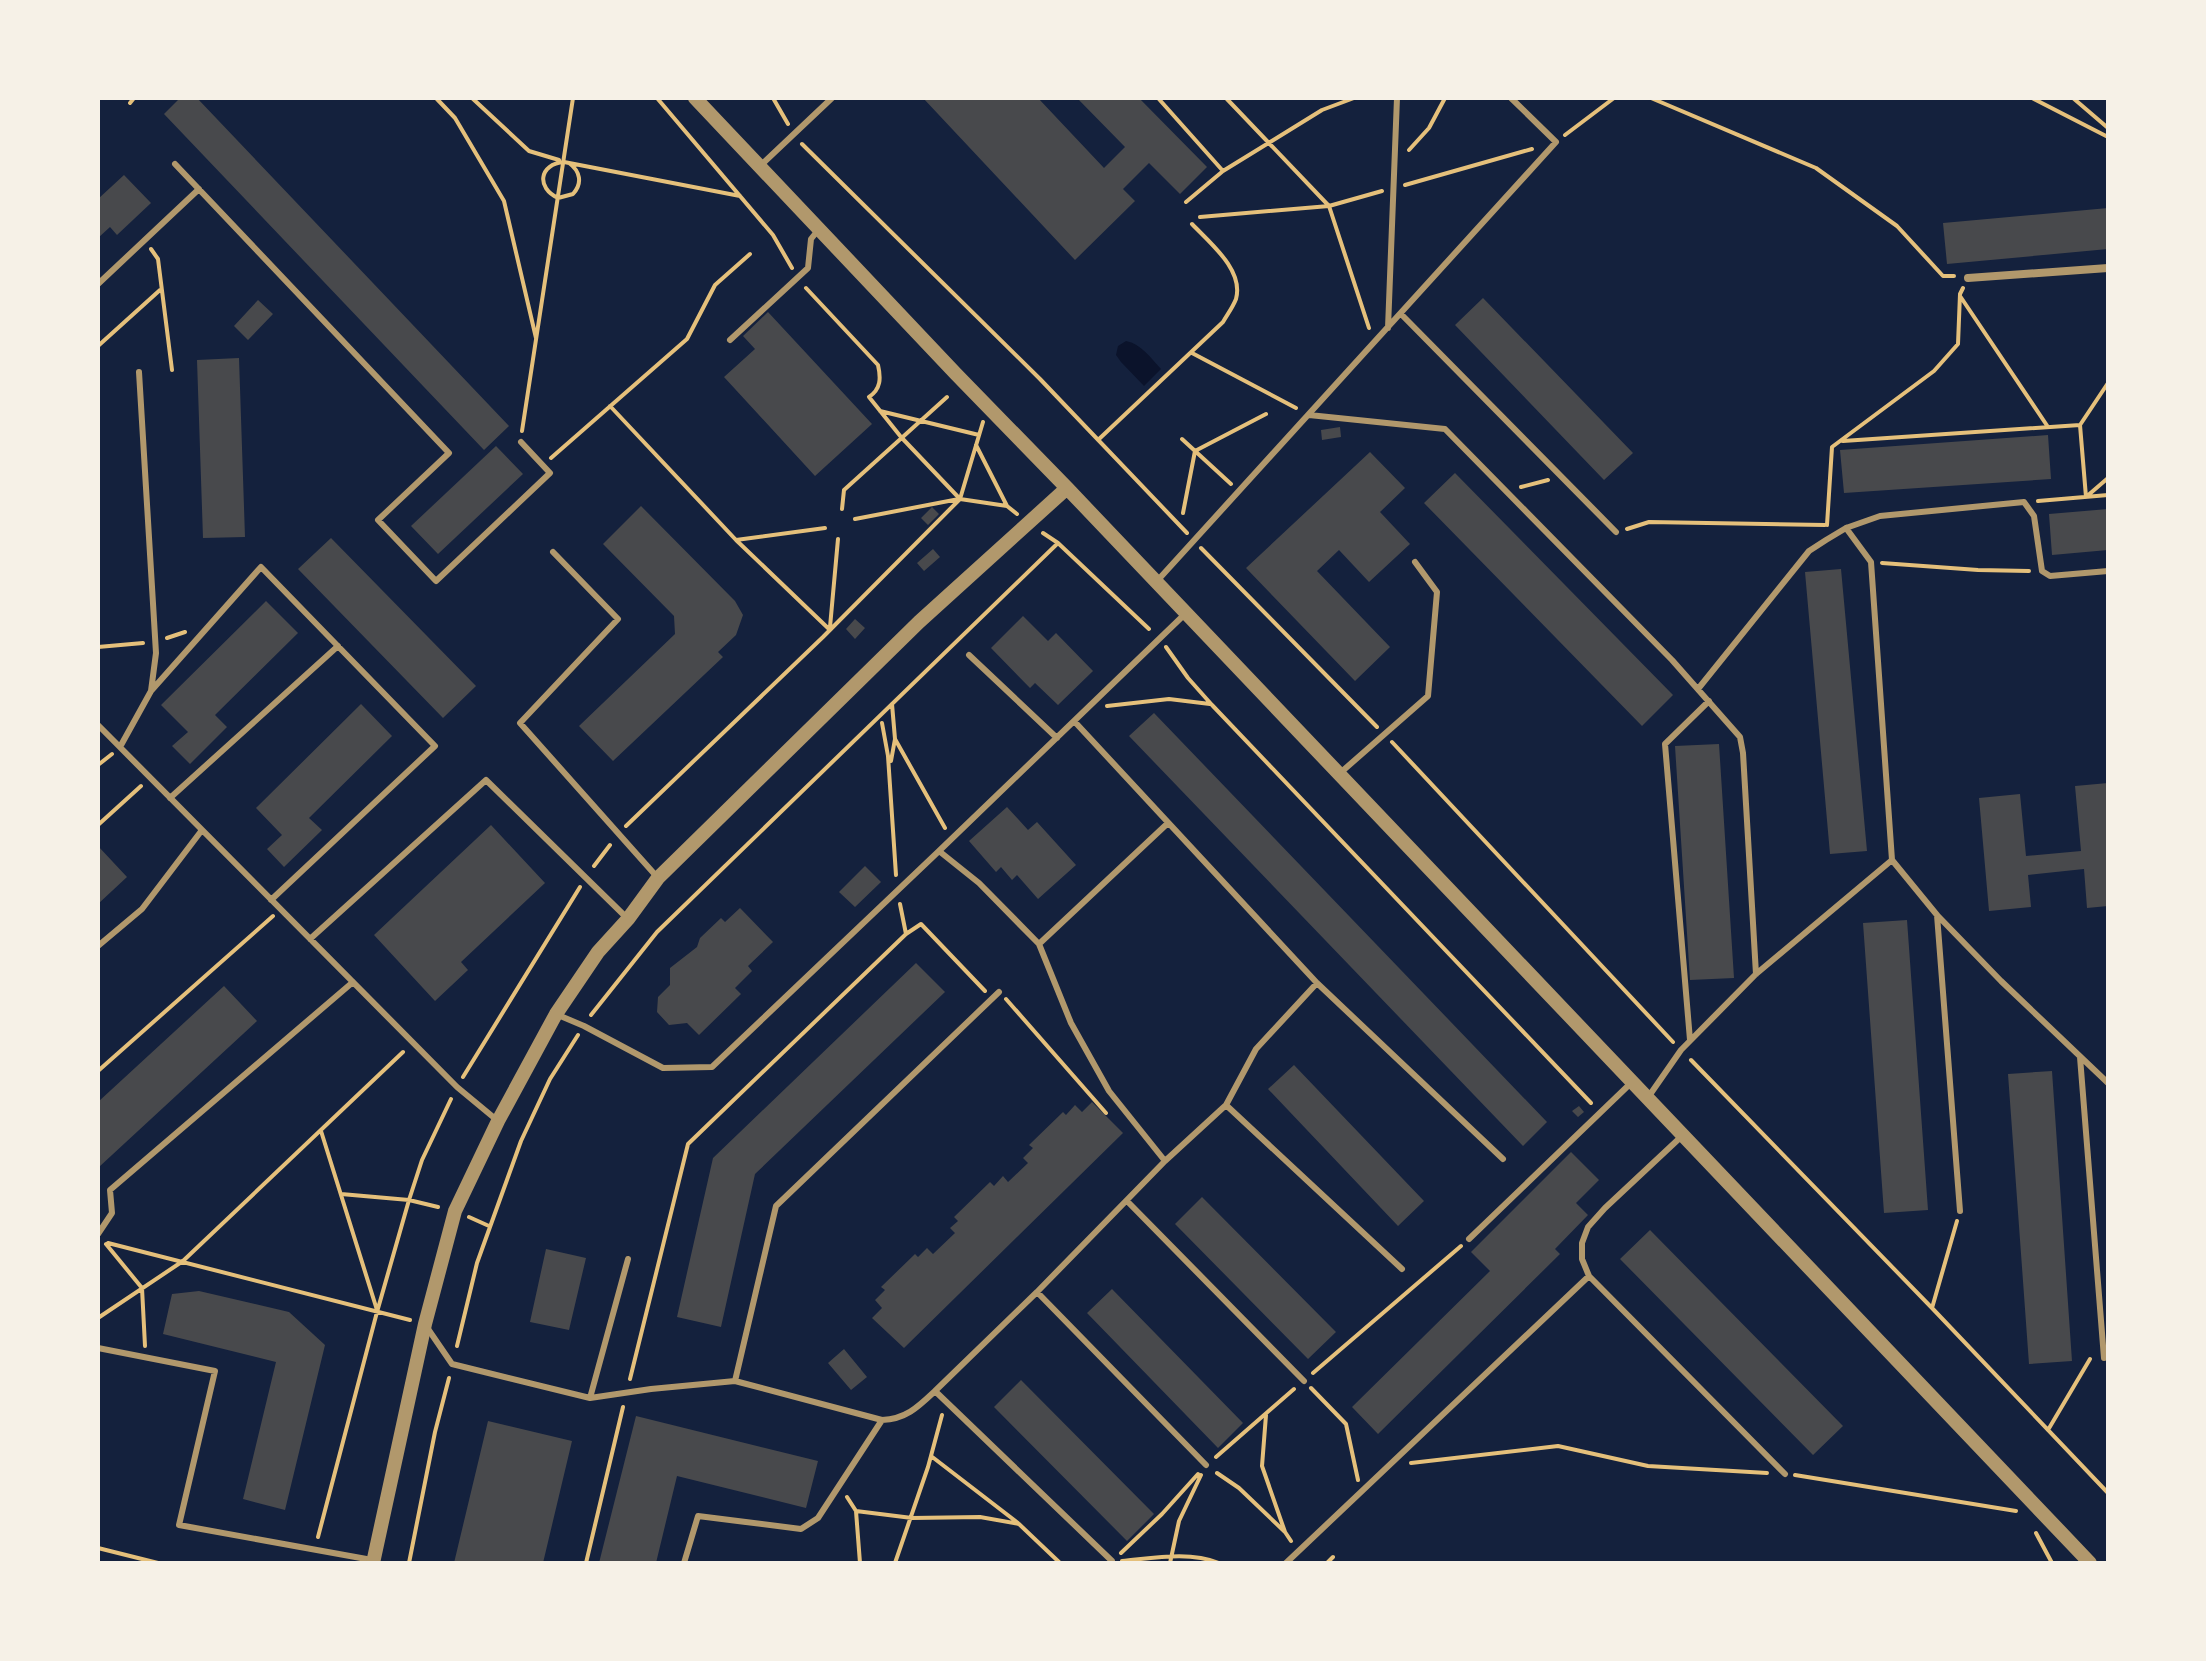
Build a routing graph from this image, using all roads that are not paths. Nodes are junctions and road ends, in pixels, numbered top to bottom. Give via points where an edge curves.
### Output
1 (695, 98) edge
2 (832, 98) edge
3 (1397, 98) edge
4 (1511, 98) edge
5 (175, 164) dead end
6 (760, 166) junction
7 (199, 189) junction
8 (819, 229) junction
9 (2108, 268) edge
10 (1968, 278) road end
11 (98, 284) edge
12 (1401, 314) junction
13 (1388, 328) junction
14 (730, 340) dead end
15 (139, 372) dead end
16 (1309, 415) junction
17 (521, 442) road end
18 (1067, 488) junction
19 (1846, 528) junction
20 (1616, 532) road end
21 (553, 552) dead end
22 (1415, 562) dead end
23 (2108, 571) edge
24 (1155, 583) junction
25 (1185, 614) junction
26 (338, 646) junction
27 (969, 655) dead end
28 (1698, 689) junction
29 (151, 691) junction
30 (1709, 701) junction
31 (1074, 721) junction
32 (98, 725) edge
33 (1057, 738) junction
34 (120, 747) junction
35 (1339, 774) junction
36 (170, 798) junction
37 (1168, 823) junction
38 (202, 830) junction
39 (939, 851) junction
40 (1892, 860) junction
41 (658, 878) junction
42 (271, 900) junction
43 (1937, 915) junction
44 (628, 919) junction
45 (310, 939) junction
46 (1039, 944) junction
47 (98, 946) edge
48 (1756, 974) junction
49 (353, 982) junction
50 (1317, 983) junction
51 (999, 992) road end
52 (556, 1014) junction
53 (1690, 1040) junction
54 (2080, 1057) junction
55 (1631, 1083) junction
56 (2108, 1083) edge
57 (1646, 1099) junction
58 (1226, 1105) junction
59 (498, 1121) junction
60 (1683, 1135) junction
61 (1503, 1159) dead end
62 (1165, 1161) junction
63 (1127, 1201) junction
64 (1960, 1211) road end
65 (98, 1234) edge
66 (1469, 1239) road end
67 (628, 1259) dead end
68 (1402, 1269) dead end
69 (1589, 1276) junction
70 (1037, 1292) junction
71 (425, 1324) junction
72 (98, 1348) edge
73 (2104, 1358) dead end
74 (735, 1381) junction
75 (1304, 1381) road end
76 (935, 1391) junction
77 (590, 1398) junction
78 (882, 1420) junction
79 (1206, 1465) road end
80 (1785, 1474) road end
81 (373, 1561) edge
82 (1111, 1562) edge
83 (684, 1563) edge
84 (1286, 1563) edge
85 (2090, 1563) edge

1 - 6 street
2 - 6 lane
3 - 13 lane
4 - 12 lane via 1556,142
5 - 7 lane
6 - 8 street
7 - 11 lane
7 - 17 lane via 449,453 378,520 436,581 550,473
8 - 14 lane via 811,239 808,268
8 - 18 street
9 - 10 street
12 - 13 lane
12 - 20 lane
13 - 16 lane
15 - 29 lane via 156,653
16 - 24 lane
16 - 28 lane via 1445,429
18 - 24 street
18 - 41 street via 919,622
19 - 23 lane via 1880,516 2024,502 2034,516 2042,571 2050,576
19 - 28 lane via 1809,551
19 - 40 lane via 1871,562
21 - 41 lane via 618,619 520,723
22 - 35 lane via 1437,592 1428,696
24 - 25 street
25 - 31 lane
25 - 35 street
26 - 29 lane via 261,567
26 - 36 lane
26 - 42 lane via 435,746
27 - 33 lane
28 - 30 lane
29 - 34 lane
30 - 48 lane via 1740,737 1743,753
30 - 53 lane via 1665,744
31 - 33 lane
31 - 37 lane
32 - 34 lane
33 - 39 lane
34 - 36 lane
35 - 55 street
36 - 38 lane
37 - 46 lane
37 - 50 lane
38 - 42 lane
38 - 47 lane via 142,909
39 - 46 lane
39 - 52 lane via 712,1067 663,1068
40 - 43 lane
40 - 48 lane
41 - 44 street
42 - 45 lane
43 - 54 lane
43 - 64 lane
44 - 45 lane via 486,780
44 - 52 street
45 - 49 lane
46 - 62 lane via 1071,1023 1109,1091
48 - 53 lane
49 - 59 lane
49 - 65 lane via 110,1190 112,1213
50 - 58 lane via 1256,1049
50 - 61 lane
51 - 74 lane via 776,1206
52 - 59 street
53 - 57 lane
54 - 56 lane
54 - 73 lane
55 - 57 street
55 - 66 lane
57 - 60 street
58 - 62 lane
58 - 68 lane
59 - 71 street via 455,1211
60 - 69 lane via 1588,1227 1582,1259
60 - 85 street
62 - 63 lane
63 - 70 lane
63 - 75 lane
67 - 77 lane
69 - 80 lane
69 - 84 lane
70 - 76 lane
70 - 79 lane
71 - 77 lane via 452,1364
71 - 81 street
72 - 81 lane via 215,1371 179,1525
74 - 77 lane
74 - 78 lane
76 - 78 lane via 896,1420
76 - 82 lane
78 - 83 lane via 818,1518 801,1529 698,1516

